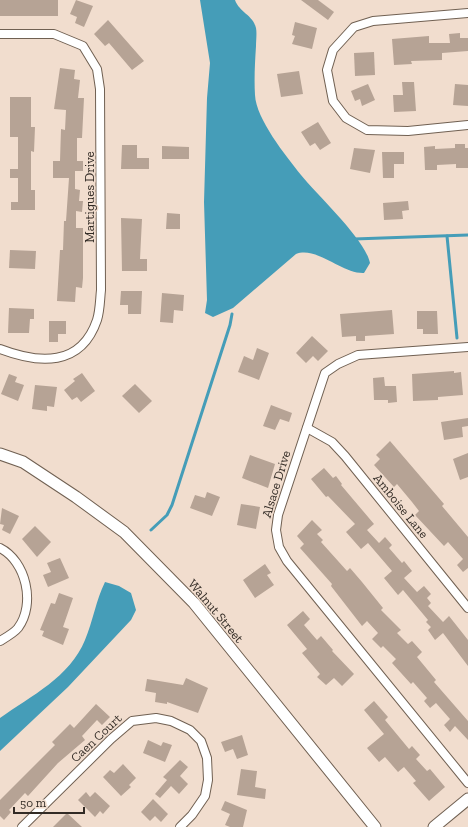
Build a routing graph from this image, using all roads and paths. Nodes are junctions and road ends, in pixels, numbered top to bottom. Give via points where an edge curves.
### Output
1 (468, 13) edge
2 (0, 34) edge
3 (468, 126) edge
4 (468, 347) edge
5 (0, 349) edge
6 (306, 428) junction
7 (0, 454) edge
8 (0, 548) edge
9 (468, 608) edge
10 (0, 641) edge
11 (468, 783) edge
12 (468, 800) edge
13 (22, 827) edge
14 (180, 827) edge
15 (375, 827) edge
16 (434, 827) edge

1 - 3 street via 373,21 354,27 333,50 327,70 333,101 346,118 367,130 406,131
2 - 5 street, Martigues Drive via 54,34 83,46 97,69 100,89 101,290 97,319 86,342 67,356 43,360
4 - 6 street, Alsace Drive via 358,355 338,364 325,373
6 - 9 street, Amboise Lane via 332,442 345,456
6 - 11 street, Alsace Drive via 278,515 276,530 279,546 325,608
7 - 15 street, Walnut Street via 22,462 124,532 194,603
8 - 10 street via 7,552 24,574 27,590 25,612 18,628
12 - 16 street
13 - 14 street, Caen Court via 132,721 156,718 172,720 190,730 201,741 207,758 208,780 205,796

